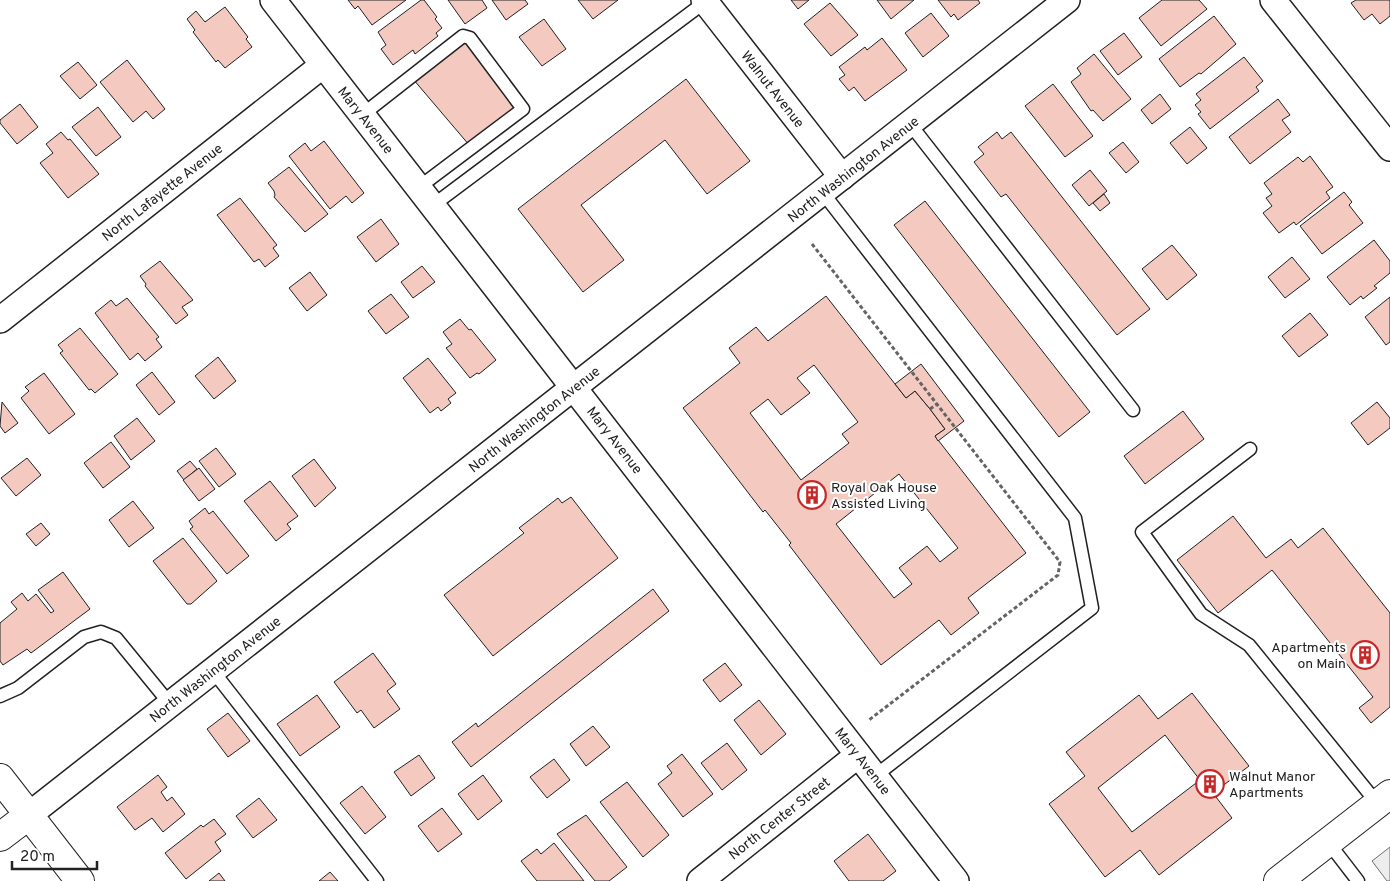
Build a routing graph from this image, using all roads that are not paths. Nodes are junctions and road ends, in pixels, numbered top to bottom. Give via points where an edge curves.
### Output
1 (273, 0) edge
2 (1067, 0) edge
3 (1273, 0) edge
4 (705, 1) edge
5 (323, 65) junction
6 (524, 109) junction
7 (362, 115) junction
8 (910, 124) junction
9 (537, 128) junction
10 (1390, 148) edge
11 (832, 185) junction
12 (425, 197) junction
13 (0, 320) edge
14 (574, 387) junction
15 (1134, 410) dead end
16 (1250, 449) dead end
17 (213, 671) junction
18 (0, 696) edge
19 (170, 704) junction
20 (858, 755) junction
21 (875, 776) junction
22 (0, 778) edge
23 (1384, 799) edge
24 (29, 815) junction
25 (0, 838) edge
26 (1328, 842) junction
27 (80, 881) edge
28 (377, 881) edge
29 (700, 881) edge
30 (956, 881) edge
31 (1278, 881) edge
32 (1358, 881) edge

1 - 5 street, Mary Avenue
2 - 8 street, North Washington Avenue
3 - 10 street
4 - 9 lane
4 - 11 street, Walnut Avenue
5 - 7 street, Mary Avenue
5 - 13 street, North Lafayette Avenue
6 - 7 lane via 470,38 463,36
6 - 9 lane
6 - 12 lane
7 - 12 street, Mary Avenue
8 - 11 street, North Washington Avenue
8 - 15 lane
9 - 12 lane
11 - 14 street, North Washington Avenue
11 - 21 lane via 1075,518 1092,608
12 - 14 street, Mary Avenue
14 - 17 street, North Washington Avenue
14 - 20 street, Mary Avenue
16 - 23 lane via 1142,532 1201,614 1249,645
17 - 19 street, North Washington Avenue
17 - 28 lane
18 - 19 lane via 18,688 84,637 101,632 116,638
19 - 24 street, North Washington Avenue
20 - 21 street, Mary Avenue
20 - 29 street, North Center Street
21 - 30 street, Mary Avenue
22 - 24 main road
23 - 26 main road
24 - 25 main road, North Washington Avenue
24 - 27 main road
26 - 31 main road
26 - 32 lane

